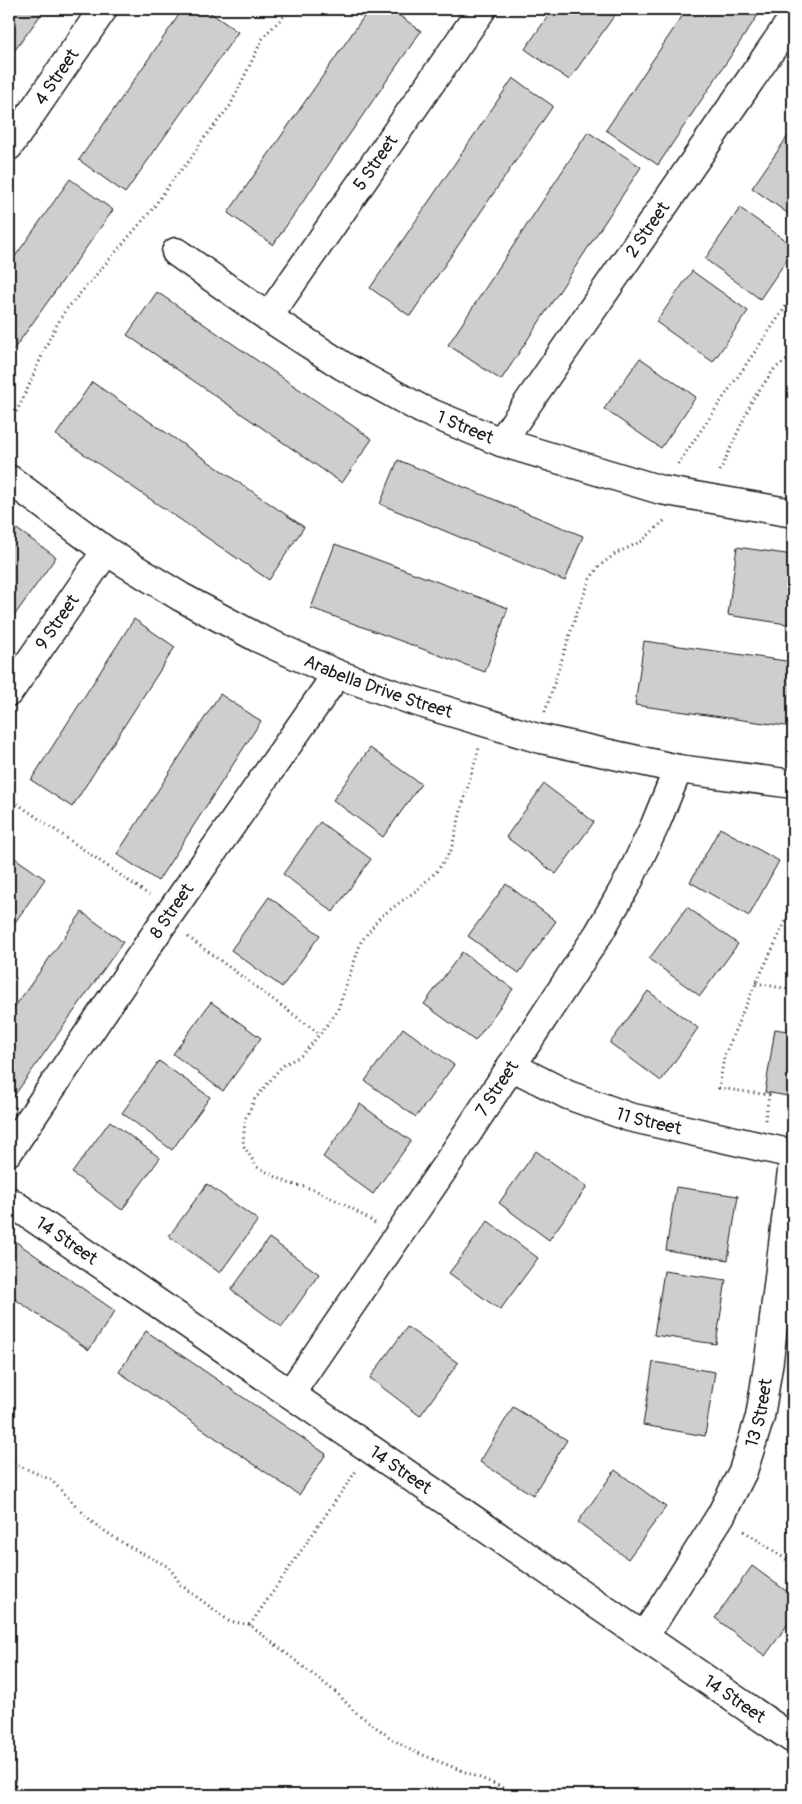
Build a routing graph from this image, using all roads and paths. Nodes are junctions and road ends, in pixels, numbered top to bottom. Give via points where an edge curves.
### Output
1 (103, 9) edge
2 (291, 9) edge
3 (482, 9) edge
4 (793, 18) edge
5 (9, 146) edge
6 (176, 252) dead end
7 (793, 296) edge
8 (268, 317) junction
9 (793, 356) edge
10 (9, 425) edge
11 (501, 442) junction
12 (718, 475) dead end
13 (9, 479) edge
14 (661, 490) junction
15 (793, 513) edge
16 (670, 516) dead end
17 (106, 551) junction
18 (337, 674) junction
19 (9, 692) edge
20 (485, 724) junction
21 (537, 738) junction
22 (678, 769) junction
23 (793, 784) edge
24 (9, 798) edge
25 (790, 912) dead end
26 (169, 916) junction
27 (756, 983) junction
28 (793, 990) edge
29 (320, 1034) junction
30 (511, 1066) junction
31 (760, 1146) junction
32 (9, 1151) edge
33 (793, 1154) edge
34 (793, 1162) edge
35 (9, 1201) edge
36 (380, 1227) dead end
37 (290, 1394) junction
38 (371, 1450) junction
39 (9, 1461) edge
40 (721, 1515) junction
41 (793, 1564) edge
42 (250, 1625) junction
43 (644, 1637) junction
44 (793, 1739) edge
45 (516, 1795) edge

1 - 5 street, 4 Street
2 - 10 path via 264,36 230,106 190,160 65,311 47,341 20,407
3 - 8 street, 5 Street
4 - 11 street, 2 Street
6 - 8 street, 1 Street
7 - 14 path
8 - 11 street, 1 Street via 343,366 422,409
9 - 12 path via 775,368 753,399
11 - 14 street, 1 Street
13 - 17 street, Arabella Drive Street
14 - 15 street, 1 Street
16 - 21 path via 642,541 599,566 590,579
17 - 18 street, Arabella Drive Street via 181,597 258,638
17 - 19 street, 9 Street
18 - 20 street, Arabella Drive Street
18 - 26 street, 8 Street
20 - 21 street, Arabella Drive Street
20 - 29 path via 452,850 438,870 380,917 361,942 337,1012
21 - 22 street, Arabella Drive Street
22 - 23 street, Arabella Drive Street
22 - 30 street, 7 Street via 655,825 599,933
24 - 26 path
25 - 27 path
26 - 29 path
26 - 32 street, 8 Street
27 - 28 path
27 - 31 path via 724,1057 719,1088 769,1095
29 - 36 path via 302,1054 282,1066 255,1099 245,1119 244,1145 257,1167 288,1183 314,1189 346,1204
30 - 31 street, 11 Street via 568,1095 630,1117
30 - 37 street, 7 Street
31 - 33 street, 11 Street
34 - 40 street, 13 Street via 760,1417 743,1471
35 - 37 street, 14 Street
37 - 38 street, 14 Street
38 - 42 path
38 - 43 street, 14 Street
39 - 42 path via 51,1480 94,1524 169,1567 181,1585 229,1620
40 - 41 path
40 - 43 street, 13 Street
42 - 45 path via 338,1694 354,1711 408,1749
43 - 44 street, 14 Street

